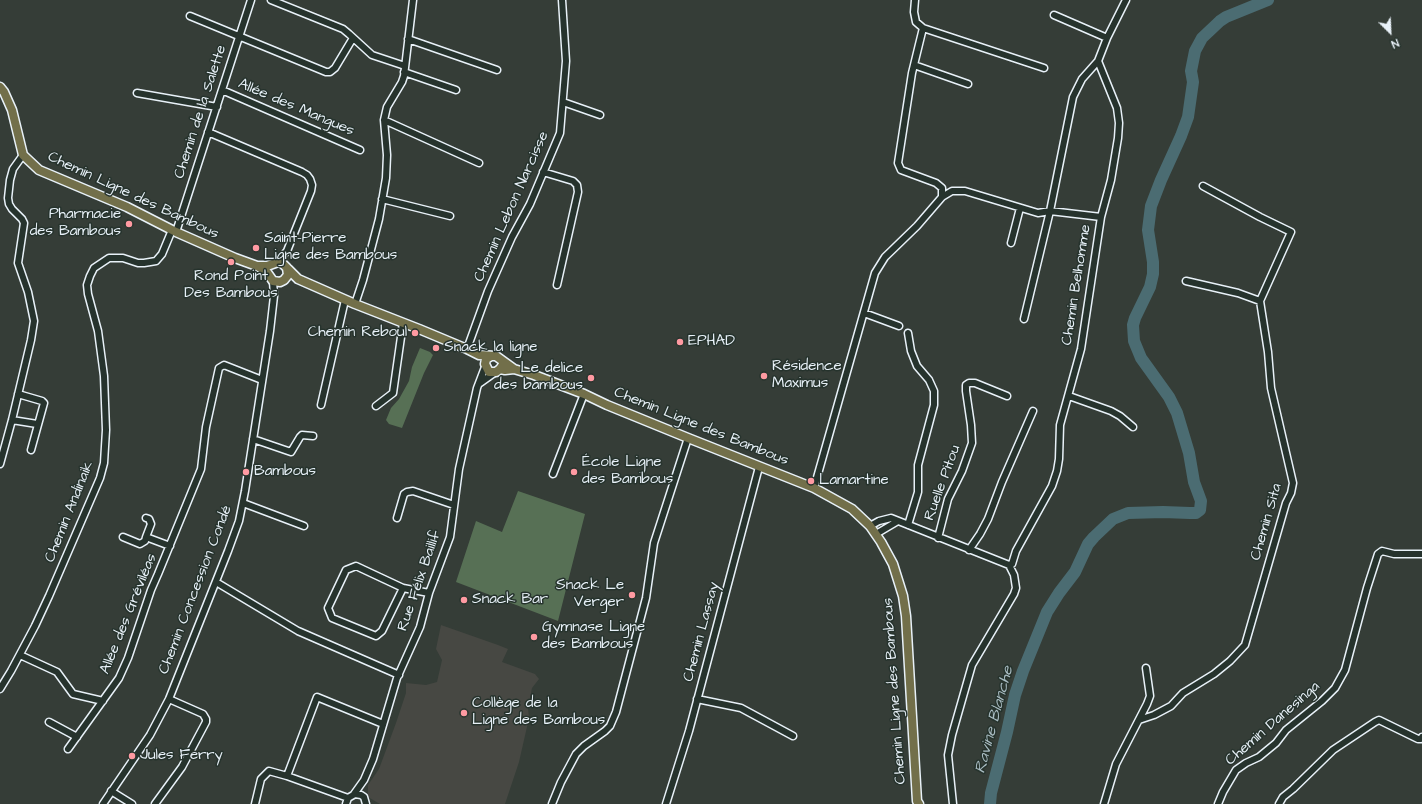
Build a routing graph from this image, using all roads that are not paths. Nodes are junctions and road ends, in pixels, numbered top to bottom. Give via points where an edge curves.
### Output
1 (251, 0) edge
2 (271, 0) edge
3 (413, 0) edge
4 (562, 0) edge
5 (915, 0) edge
6 (1126, 0) edge
7 (1054, 15) dead end
8 (190, 16) dead end
9 (923, 28) junction
10 (239, 36) junction
11 (353, 38) junction
12 (1107, 38) junction
13 (408, 39) junction
14 (1098, 61) junction
15 (914, 65) junction
16 (1044, 68) dead end
17 (404, 69) junction
18 (497, 70) dead end
19 (968, 84) dead end
20 (0, 87) edge
21 (222, 90) junction
22 (456, 90) dead end
23 (137, 93) dead end
24 (564, 102) junction
25 (217, 107) junction
26 (600, 116) dead end
27 (384, 120) junction
28 (208, 132) junction
29 (360, 150) dead end
30 (23, 155) junction
31 (479, 163) dead end
32 (543, 172) junction
33 (1203, 186) dead end
34 (942, 197) junction
35 (382, 199) junction
36 (1020, 208) junction
37 (1050, 211) junction
38 (450, 216) dead end
39 (1101, 217) junction
40 (174, 231) junction
41 (1011, 243) dead end
42 (287, 251) junction
43 (275, 263) junction
44 (257, 266) junction
45 (287, 268) junction
46 (298, 279) junction
47 (277, 280) junction
48 (1186, 281) dead end
49 (557, 285) dead end
50 (345, 300) junction
51 (1260, 301) junction
52 (355, 304) junction
53 (864, 313) junction
54 (1024, 319) dead end
55 (403, 323) junction
56 (899, 326) dead end
57 (908, 333) dead end
58 (467, 349) junction
59 (479, 355) junction
60 (491, 356) junction
61 (500, 359) junction
62 (485, 366) junction
63 (514, 369) junction
64 (497, 371) junction
65 (262, 380) junction
66 (480, 384) junction
67 (18, 394) junction
68 (584, 394) junction
69 (1007, 396) dead end
70 (1069, 396) junction
71 (321, 405) dead end
72 (376, 406) dead end
73 (1032, 411) dead end
74 (12, 420) junction
75 (37, 424) junction
76 (1133, 427) dead end
77 (313, 436) dead end
78 (688, 438) junction
79 (253, 440) junction
80 (31, 450) dead end
81 (0, 464) edge
82 (759, 467) junction
83 (553, 474) dead end
84 (814, 488) junction
85 (243, 503) junction
86 (454, 505) junction
87 (146, 518) dead end
88 (397, 518) dead end
89 (898, 521) junction
90 (908, 525) junction
91 (304, 526) dead end
92 (870, 526) junction
93 (876, 534) junction
94 (123, 537) dead end
95 (146, 537) junction
96 (938, 538) junction
97 (170, 546) junction
98 (969, 550) junction
99 (1422, 554) edge
100 (1006, 564) junction
101 (216, 582) junction
102 (403, 588) junction
103 (429, 594) junction
104 (20, 656) junction
105 (1146, 668) dead end
106 (399, 675) junction
107 (0, 689) edge
108 (169, 699) junction
109 (698, 699) junction
110 (103, 701) junction
111 (1139, 720) junction
112 (49, 722) dead end
113 (383, 724) junction
114 (793, 736) dead end
115 (77, 737) junction
116 (1422, 737) edge
117 (68, 749) dead end
118 (287, 776) junction
119 (364, 780) junction
120 (111, 791) junction
121 (354, 794) junction
122 (364, 797) junction
123 (347, 801) edge
124 (102, 804) edge
125 (132, 804) edge
126 (156, 804) edge
127 (255, 804) edge
128 (366, 804) edge
129 (552, 804) edge
130 (666, 804) edge
131 (918, 804) edge
132 (953, 804) edge
133 (1104, 804) edge
134 (1218, 804) edge
135 (1279, 804) edge

1 - 10 street, Chemin de la Salette
2 - 11 street via 342,30
3 - 13 street
4 - 24 street, Chemin Lebon Narcisse via 566,61
5 - 9 street via 916,22
6 - 12 street
7 - 12 street
8 - 10 street
9 - 15 street
9 - 16 street
10 - 11 street via 326,72 336,68
10 - 21 street, Chemin de la Salette
11 - 17 street via 372,54
12 - 14 street
13 - 17 street
13 - 18 street
14 - 37 street via 1082,80 1073,97
14 - 39 street, Chemin Belhomme via 1119,123 1111,180
15 - 19 street
15 - 34 street via 898,163 901,170 936,183 942,188
17 - 22 street
17 - 27 street via 402,82 387,107
20 - 30 main road via 12,110
21 - 25 street, Chemin de la Salette
21 - 29 street, Allée des Mangues
23 - 25 street
24 - 26 street
24 - 32 street, Chemin Lebon Narcisse via 560,133
25 - 28 street, Chemin de la Salette
27 - 31 street
27 - 35 street via 387,155
28 - 40 street, Chemin de la Salette
28 - 42 street via 302,172 310,179 311,191
30 - 40 main road, Chemin Ligne des Bambous via 39,170 127,207
30 - 67 street via 13,169 8,198 12,209 24,223 18,263 34,321
32 - 49 street via 573,181 578,192
32 - 58 street, Chemin Lebon Narcisse via 488,291
33 - 51 street via 1291,232
34 - 36 street via 952,191 965,191
34 - 53 street via 879,264
35 - 38 street
35 - 52 street via 379,219
36 - 37 street via 1038,213
36 - 41 street
37 - 39 street
37 - 54 street
39 - 70 street, Chemin Belhomme via 1081,349
40 - 44 main road, Chemin Ligne des Bambous
40 - 104 street, Chemin Andinaik via 156,261 138,263 123,258 109,258 94,268 90,276 88,294 98,331 104,376 104,463 62,568
42 - 43 street
42 - 45 street
43 - 44 main road, Chemin Ligne des Bambous
43 - 45 main road via 282,263
43 - 47 main road via 269,268
44 - 47 main road, Chemin Ligne des Bambous
45 - 46 main road
45 - 47 main road via 288,275
46 - 47 main road
46 - 50 main road
47 - 65 street, Chemin Concession Condé
48 - 51 street
50 - 52 main road
50 - 71 street
51 - 111 street, Chemin Sita via 1271,388 1293,483 1291,493 1245,645 1230,661 1183,693 1171,706
52 - 55 main road
53 - 56 street
53 - 84 street
55 - 58 main road
55 - 72 street via 393,393
57 - 90 street via 917,366 929,380 934,391 934,405 918,465 918,492
58 - 59 main road
59 - 60 main road
59 - 62 main road
60 - 61 main road
60 - 62 main road via 486,359
61 - 63 main road, Chemin Ligne des Bambous
61 - 64 main road via 502,364
62 - 64 main road via 489,372
62 - 66 street, Rue Félix Baillif
63 - 64 main road, Chemin Ligne des Bambous
63 - 68 main road, Chemin Ligne des Bambous
64 - 66 street
65 - 79 street, Chemin Concession Condé
65 - 97 street, Allée des Gréviléas via 224,365 218,368 206,427 201,469
66 - 86 street, Rue Félix Baillif via 459,469
67 - 74 street
67 - 75 street via 42,400
68 - 78 main road, Chemin Ligne des Bambous
68 - 83 street
69 - 96 street, Ruelle Pitou via 975,383 966,385 972,443 948,499
70 - 76 street via 1111,411
70 - 100 street, Chemin Belhomme via 1060,425 1059,459 1055,479 1012,564
73 - 98 street via 988,519
74 - 75 street
74 - 81 street
75 - 80 street
77 - 79 street via 302,435 291,452
78 - 82 main road, Chemin Ligne des Bambous
78 - 129 street via 654,543 646,598 616,712 610,726 576,754
79 - 85 street, Chemin Concession Condé
82 - 84 main road, Chemin Ligne des Bambous
82 - 109 street, Chemin Lassay
84 - 92 main road, Chemin Ligne des Bambous via 852,509
85 - 91 street
85 - 101 street, Chemin Concession Condé via 239,521
86 - 88 street via 413,491 407,492 404,494
86 - 103 street, Rue Félix Baillif via 450,537
87 - 95 street, Allée des Gréviléas via 151,524
89 - 90 street
89 - 92 street via 885,518
89 - 93 street
90 - 96 street
92 - 93 main road, Chemin Ligne des Bambous
93 - 131 main road, Chemin Ligne des Bambous via 893,564 904,602
94 - 95 street, Allée des Gréviléas via 140,544
95 - 97 street, Allée des Gréviléas
96 - 98 street
97 - 110 street, Allée des Gréviléas via 151,590 125,665
98 - 100 street
99 - 134 street, Chemin Danesinga via 1394,554 1382,551 1378,554 1366,588 1345,670 1335,688 1286,730 1276,743 1259,757 1236,770
100 - 132 street via 1014,576 1016,588 972,665 950,745 948,755
101 - 106 street via 292,628
101 - 108 street, Chemin Concession Condé
102 - 102 street via 356,566 346,570 328,608 332,618 376,636 382,631
102 - 103 street
103 - 106 street, Rue Félix Baillif via 420,627
104 - 107 street, Chemin Andinaik
104 - 110 street via 57,672 72,694
105 - 111 street via 1150,696
106 - 113 street, Rue Félix Baillif
108 - 120 street, Chemin Concession Condé via 150,735
108 - 126 street via 203,714 206,722 182,767
109 - 114 street via 741,708
109 - 130 street, Chemin Lassay
110 - 115 street, Allée des Gréviléas
111 - 133 street via 1116,764
112 - 115 street
113 - 118 street via 317,698
113 - 119 street, Rue Félix Baillif
115 - 117 street, Allée des Gréviléas
116 - 135 street via 1418,739 1378,720 1333,750 1283,797
118 - 123 street
118 - 127 street via 269,771 261,779
119 - 121 street, Rue Félix Baillif
119 - 122 street, Rue Félix Baillif
120 - 124 street, Chemin Concession Condé
120 - 125 street
121 - 122 street
121 - 123 street
122 - 128 street, Rue Félix Baillif

